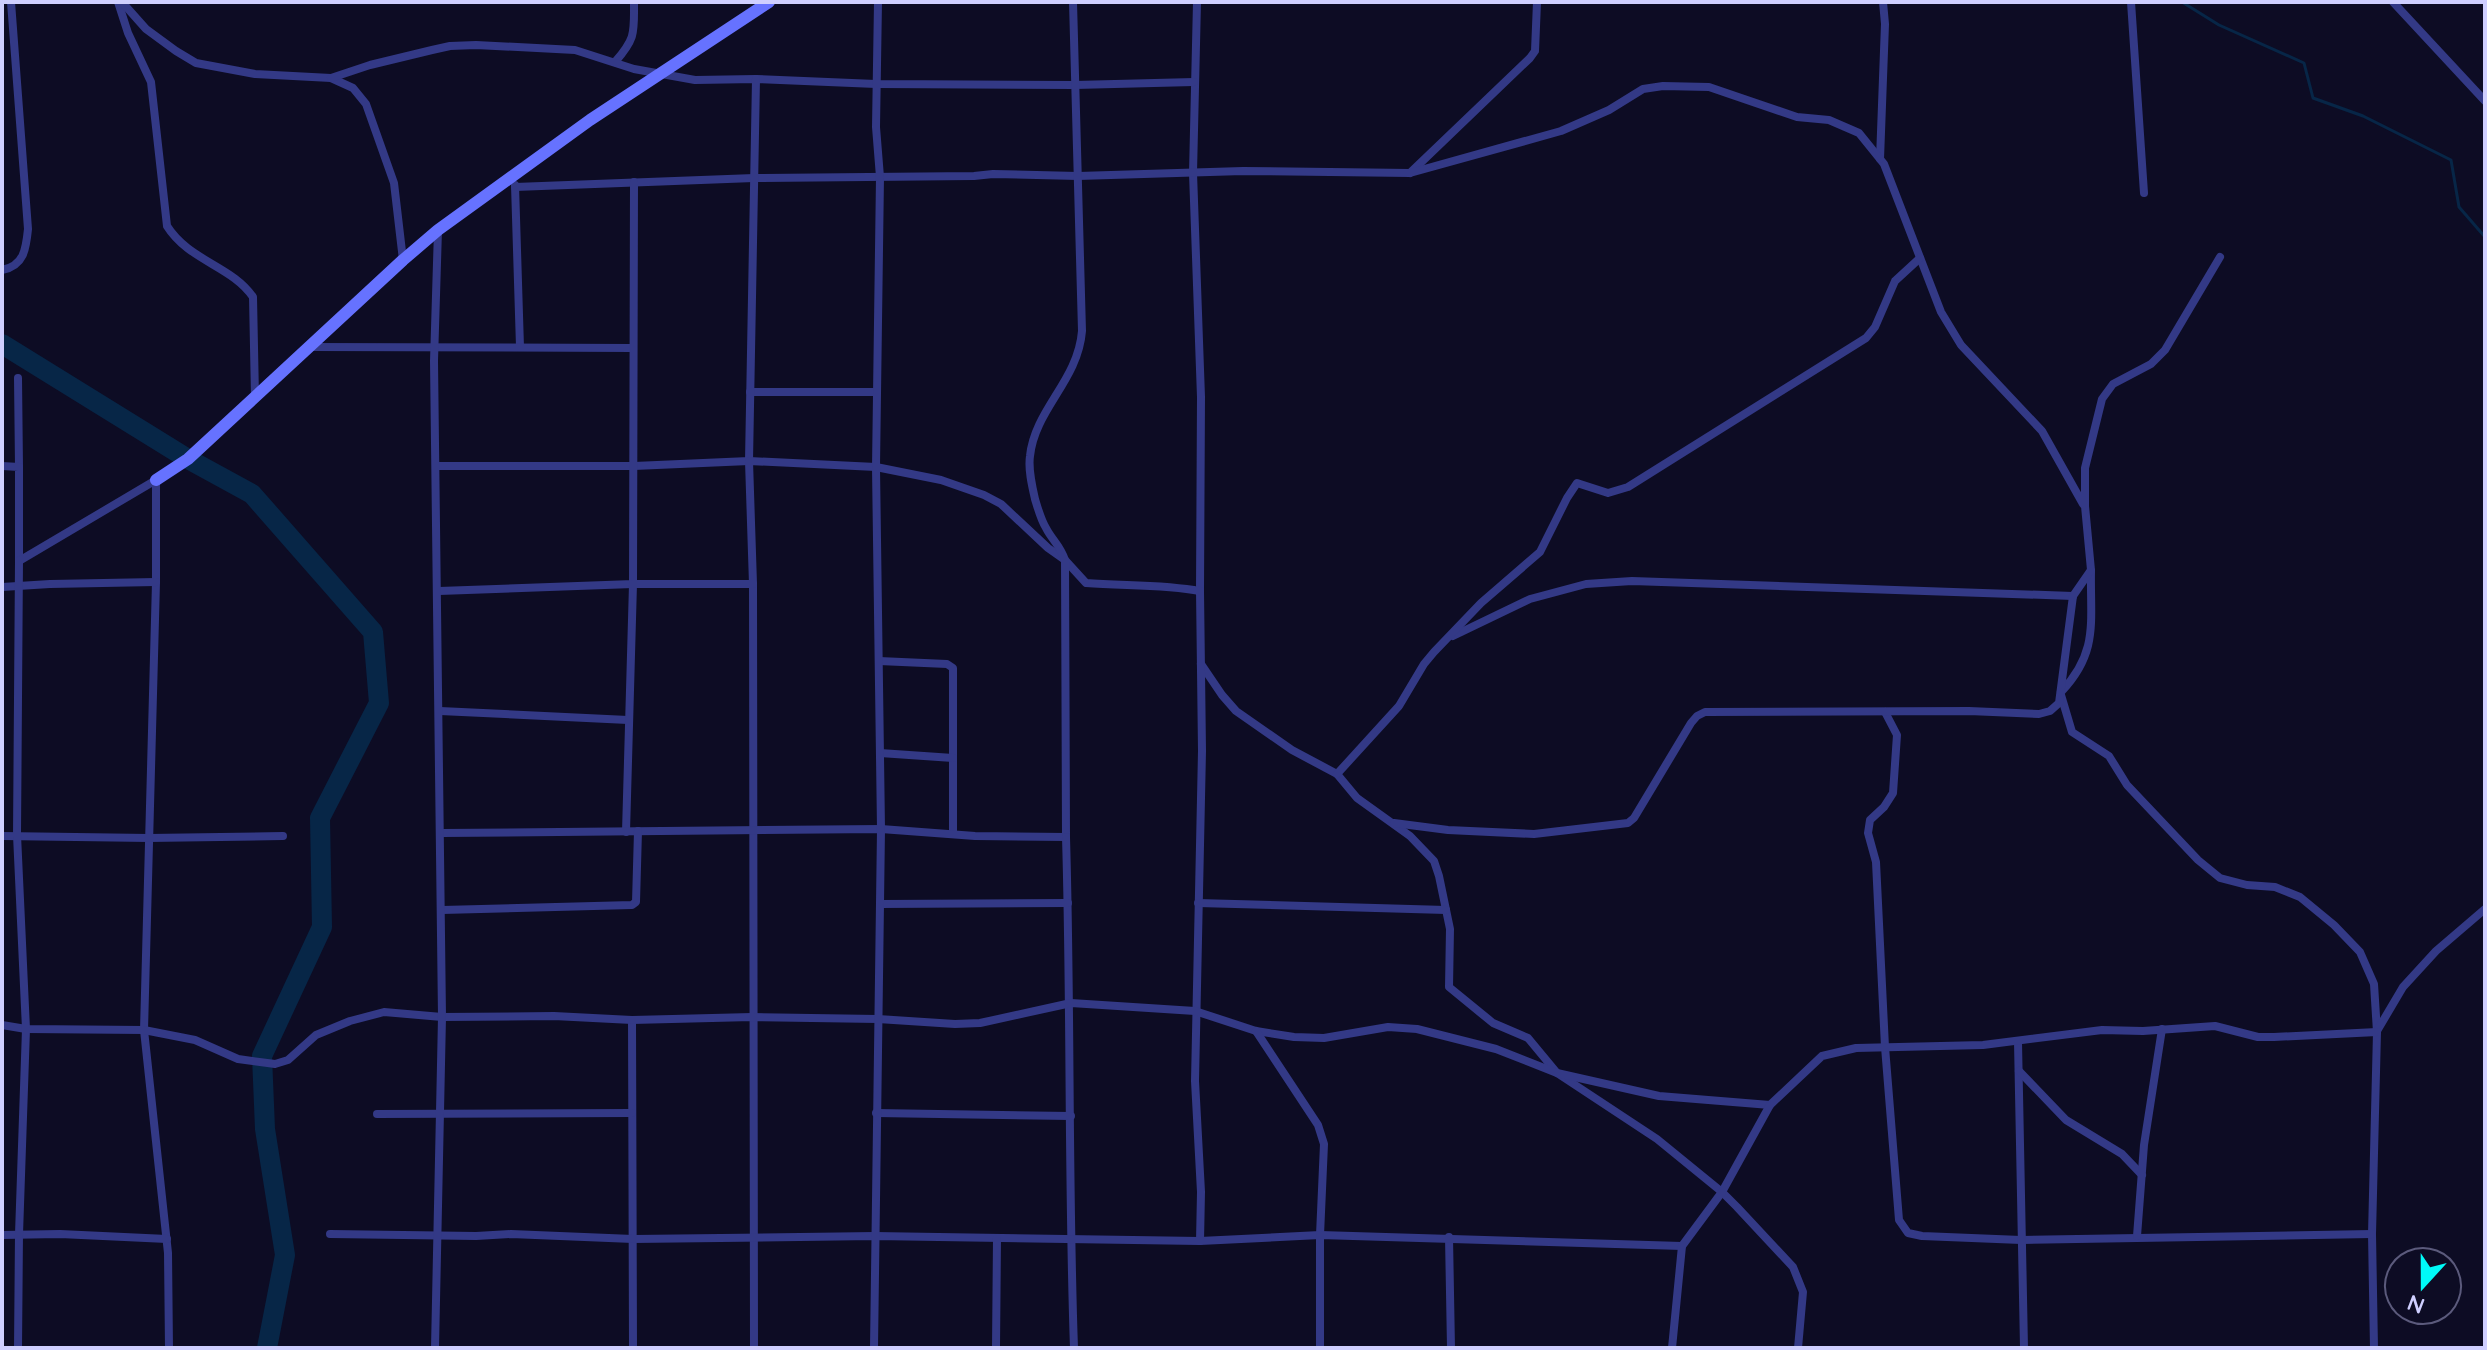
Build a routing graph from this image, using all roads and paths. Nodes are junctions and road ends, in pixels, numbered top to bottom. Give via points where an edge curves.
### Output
1 (11, 2) edge
2 (120, 2) edge
3 (634, 2) edge
4 (769, 2) edge
5 (878, 2) edge
6 (1073, 2) edge
7 (1197, 2) edge
8 (1537, 2) edge
9 (1883, 2) edge
10 (2131, 2) edge
11 (2393, 2) edge
12 (615, 62) junction
13 (661, 76) junction
14 (331, 78) junction
15 (756, 79) junction
16 (1194, 82) junction
17 (876, 84) junction
18 (1075, 85) junction
19 (2485, 101) edge
20 (1880, 159) junction
21 (1193, 173) junction
22 (1410, 173) junction
23 (1078, 176) junction
24 (880, 177) junction
25 (754, 178) junction
26 (514, 181) junction
27 (634, 182) junction
28 (2144, 193) dead end
29 (438, 230) junction
30 (2220, 257) dead end
31 (1920, 258) junction
32 (403, 260) junction
33 (2, 270) edge
34 (309, 347) junction
35 (435, 347) junction
36 (520, 347) junction
37 (633, 348) junction
38 (18, 378) dead end
39 (750, 392) junction
40 (876, 392) junction
41 (255, 398) junction
42 (749, 461) junction
43 (2, 466) edge
44 (436, 466) junction
45 (634, 466) junction
46 (19, 467) junction
47 (876, 467) junction
48 (156, 480) junction
49 (2085, 506) junction
50 (1065, 560) junction
51 (19, 561) junction
52 (2091, 570) junction
53 (156, 582) junction
54 (633, 584) junction
55 (753, 584) junction
56 (17, 586) junction
57 (2, 587) edge
58 (439, 591) junction
59 (1200, 591) junction
60 (2073, 596) junction
61 (1448, 638) junction
62 (879, 661) junction
63 (1201, 663) junction
64 (2060, 693) junction
65 (440, 711) junction
66 (1885, 712) junction
67 (628, 720) junction
68 (880, 753) junction
69 (953, 758) junction
70 (1337, 774) junction
71 (1394, 823) junction
72 (881, 829) junction
73 (638, 831) junction
74 (753, 831) junction
75 (626, 832) junction
76 (442, 833) junction
77 (953, 834) junction
78 (17, 835) junction
79 (2, 836) edge
80 (283, 836) dead end
81 (1066, 837) junction
82 (149, 838) junction
83 (1068, 903) junction
84 (1198, 903) junction
85 (880, 904) junction
86 (2485, 909) edge
87 (442, 910) junction
88 (1446, 910) junction
89 (1071, 1003) junction
90 (1195, 1011) junction
91 (442, 1017) junction
92 (752, 1017) junction
93 (878, 1019) junction
94 (632, 1020) junction
95 (2, 1025) edge
96 (26, 1029) junction
97 (2162, 1029) junction
98 (144, 1030) junction
99 (1256, 1031) junction
100 (2377, 1032) junction
101 (2018, 1042) junction
102 (1885, 1047) junction
103 (2019, 1071) junction
104 (1557, 1073) junction
105 (1770, 1105) junction
106 (632, 1113) junction
107 (876, 1113) junction
108 (377, 1114) dead end
109 (439, 1116) junction
110 (1071, 1116) junction
111 (2142, 1175) junction
112 (1722, 1192) junction
113 (19, 1234) junction
114 (330, 1234) dead end
115 (2372, 1234) junction
116 (2, 1235) edge
117 (1320, 1235) junction
118 (436, 1236) junction
119 (875, 1236) junction
120 (2137, 1236) junction
121 (755, 1237) junction
122 (1449, 1237) junction
123 (997, 1238) junction
124 (167, 1239) junction
125 (633, 1239) junction
126 (1070, 1240) junction
127 (2021, 1240) junction
128 (1200, 1241) junction
129 (1682, 1246) junction
130 (18, 1348) edge
131 (169, 1348) edge
132 (435, 1348) edge
133 (633, 1348) edge
134 (754, 1348) edge
135 (874, 1348) edge
136 (996, 1348) edge
137 (1074, 1348) edge
138 (1320, 1348) edge
139 (1451, 1348) edge
140 (1672, 1348) edge
141 (1798, 1348) edge
142 (2024, 1348) edge
143 (2374, 1348) edge

1 - 33 street via 28,229 20,262
2 - 14 street via 146,29 196,63 255,74
2 - 41 street via 151,82 167,226 179,243 245,285 253,297
3 - 12 street via 634,34
4 - 13 street
5 - 17 street
6 - 18 street
7 - 16 street
8 - 22 street via 1535,51 1530,58
9 - 20 street
10 - 28 street
11 - 19 street
12 - 13 street
12 - 14 street via 575,50 450,46
13 - 15 street
13 - 26 street via 590,120
14 - 32 street via 353,88 366,104 394,183
15 - 17 street
15 - 25 street
16 - 18 street
16 - 21 street
17 - 18 street
17 - 24 street
18 - 23 street
20 - 22 street via 1859,133 1829,120 1797,117 1709,87 1663,86 1643,89 1550,135
20 - 31 street
21 - 22 street
21 - 23 street
21 - 59 street via 1201,397
23 - 24 street
23 - 50 street via 1081,347 1043,417 1029,457 1044,525
24 - 25 street
24 - 40 street
25 - 27 street
25 - 39 street
26 - 27 street
26 - 29 street
26 - 36 street
27 - 37 street
29 - 32 street
29 - 35 street
30 - 49 street via 2165,350 2151,364 2113,384 2102,399 2085,468
31 - 49 street via 1941,312 1961,345 2042,431
31 - 61 street via 1895,281 1866,338 1628,487 1608,493 1577,483 1540,552
32 - 34 street
34 - 35 street
34 - 41 street
35 - 36 street
35 - 44 street
36 - 37 street
37 - 45 street
38 - 46 street
39 - 40 street
39 - 42 street
40 - 47 street
41 - 48 street via 188,459
42 - 45 street
42 - 47 street
42 - 55 street
43 - 46 street
44 - 45 street
44 - 58 street
45 - 54 street
46 - 51 street
47 - 50 street via 984,495
47 - 62 street
48 - 51 street
48 - 53 street
49 - 52 street
50 - 59 street via 1086,583
50 - 81 street
51 - 56 street
52 - 60 street
52 - 64 street via 2091,643 2077,675
53 - 56 street
53 - 82 street
54 - 55 street
54 - 58 street
54 - 67 street
55 - 74 street
56 - 57 street
56 - 78 street
58 - 65 street
59 - 63 street
60 - 61 street via 1648,581 1586,584 1530,599
60 - 64 street
61 - 70 street via 1424,664 1399,706
62 - 68 street
62 - 69 street via 953,668
63 - 70 street via 1236,711
63 - 84 street
64 - 66 street via 2059,703 2039,714
64 - 100 street via 2072,732 2109,756 2127,785 2198,860 2220,878 2300,897 2360,952 2374,984
65 - 67 street
65 - 76 street
66 - 71 street via 1705,712 1691,723 1634,818 1619,826 1534,834
66 - 102 street via 1897,735 1893,793 1870,820 1868,833 1876,862
67 - 75 street
68 - 69 street
68 - 72 street
69 - 77 street
70 - 71 street via 1357,798
71 - 88 street via 1434,861
72 - 74 street
72 - 77 street
72 - 85 street
73 - 74 street
73 - 75 street
73 - 87 street via 632,905
74 - 92 street
75 - 76 street
76 - 87 street
77 - 81 street
78 - 79 street
78 - 82 street
78 - 96 street
80 - 82 street
81 - 83 street
82 - 98 street
83 - 85 street
83 - 89 street
84 - 88 street
84 - 90 street
85 - 93 street
86 - 100 street via 2403,987
87 - 91 street
88 - 104 street via 1449,987 1493,1023 1528,1038
89 - 90 street
89 - 93 street via 980,1023
89 - 110 street
90 - 99 street
90 - 128 street
91 - 94 street
91 - 98 street via 384,1012 350,1021 316,1035 288,1060 275,1064 238,1059 195,1040
91 - 109 street
92 - 93 street
92 - 94 street
92 - 121 street
93 - 107 street
94 - 106 street
95 - 96 street
96 - 98 street
96 - 113 street
97 - 100 street via 2215,1026 2258,1037
97 - 101 street via 2102,1030
97 - 111 street
98 - 124 street
99 - 104 street via 1324,1038 1388,1027 1417,1029 1496,1049
99 - 117 street via 1321,1134
100 - 115 street
101 - 102 street
101 - 103 street
102 - 105 street via 1822,1056
102 - 127 street via 1899,1220 1908,1233
103 - 111 street via 2066,1120 2122,1154
103 - 127 street
104 - 105 street via 1659,1096
104 - 112 street via 1657,1139
105 - 112 street
106 - 109 street
106 - 125 street
107 - 110 street
107 - 119 street
108 - 109 street
109 - 118 street
110 - 126 street
111 - 120 street
112 - 129 street
112 - 141 street via 1793,1267 1803,1292
113 - 116 street
113 - 124 street
113 - 130 street
114 - 118 street
115 - 120 street
115 - 143 street
117 - 122 street
117 - 128 street
117 - 138 street
118 - 125 street
118 - 132 street
119 - 121 street
119 - 123 street
119 - 135 street
120 - 127 street
121 - 125 street
121 - 134 street
122 - 129 street
122 - 139 street
123 - 126 street
123 - 136 street
124 - 131 street
125 - 133 street
126 - 128 street
126 - 137 street
127 - 142 street
129 - 140 street

